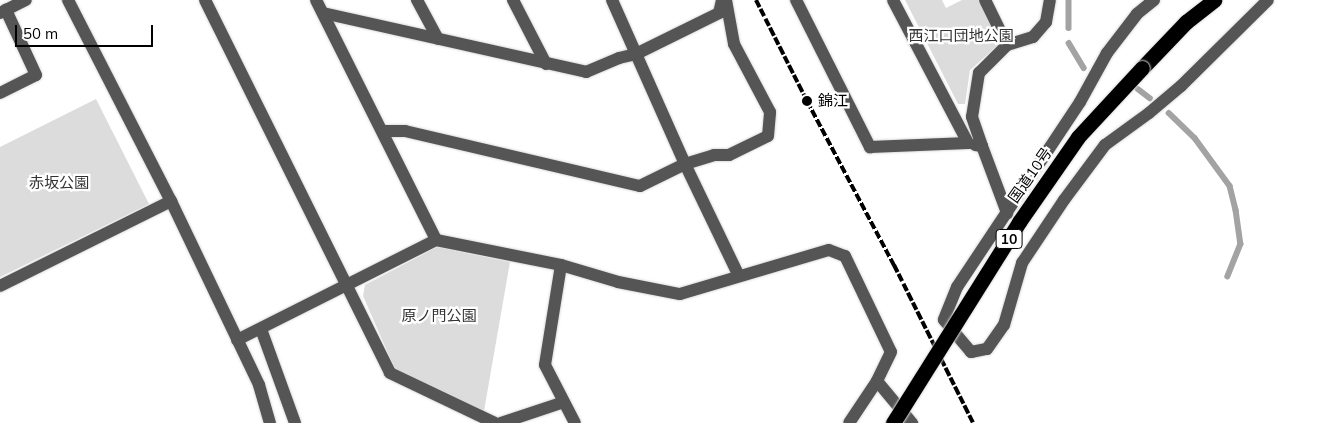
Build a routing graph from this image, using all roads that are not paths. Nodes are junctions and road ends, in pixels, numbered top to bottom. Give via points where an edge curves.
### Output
1 (26, 0) edge
2 (68, 0) edge
3 (205, 0) edge
4 (316, 0) edge
5 (417, 0) edge
6 (513, 0) edge
7 (612, 0) edge
8 (724, 0) edge
9 (893, 0) edge
10 (985, 0) edge
11 (1050, 0) edge
12 (1154, 0) edge
13 (1214, 0) edge
14 (1268, 0) edge
15 (802, 2) edge
16 (3, 11) edge
17 (323, 14) junction
18 (438, 39) junction
19 (1007, 45) junction
20 (636, 54) junction
21 (546, 64) junction
22 (0, 93) edge
23 (383, 131) junction
24 (968, 142) junction
25 (982, 146) junction
26 (685, 164) junction
27 (171, 201) junction
28 (1006, 213) junction
29 (436, 240) junction
30 (561, 266) junction
31 (739, 276) junction
32 (346, 284) junction
33 (0, 286) edge
34 (261, 329) junction
35 (237, 340) junction
36 (877, 381) junction
37 (564, 402) junction
38 (270, 423) edge
39 (295, 423) edge
40 (495, 423) edge
41 (501, 423) edge
42 (575, 423) edge
43 (849, 423) edge
44 (893, 423) edge
45 (912, 423) edge

1 - 16 street
2 - 27 street
3 - 32 street
4 - 17 street
5 - 18 street
6 - 21 street
7 - 20 street
8 - 20 street via 719,13
8 - 26 street via 734,44 770,112 768,136 729,155 714,155
9 - 24 street
10 - 19 street
11 - 19 street via 1046,22 1033,37
12 - 28 street via 1137,14 1107,52 1080,102
13 - 44 highway, 国道10号 / 10, bridge via 1186,22 1073,145 1019,222
14 - 28 street via 1181,86 1105,145 1022,263 1004,325 986,349 970,352 944,320 957,287
15 - 24 street via 870,147
16 - 22 street via 36,76
17 - 18 street
17 - 23 street
18 - 21 street
19 - 25 street via 979,73 972,116
20 - 21 street via 586,72
20 - 26 street
23 - 26 street via 405,131 640,186
23 - 29 street
24 - 25 street
25 - 28 street
26 - 31 street
27 - 33 street
27 - 35 street
29 - 30 street
29 - 32 street
30 - 31 street via 618,282 680,294
30 - 37 street via 545,365
31 - 36 street via 829,250 845,256 891,352
32 - 34 street
32 - 40 street via 390,373
34 - 35 street
34 - 39 street
35 - 38 street via 259,386
36 - 43 street
36 - 45 street
37 - 41 street
37 - 42 street

